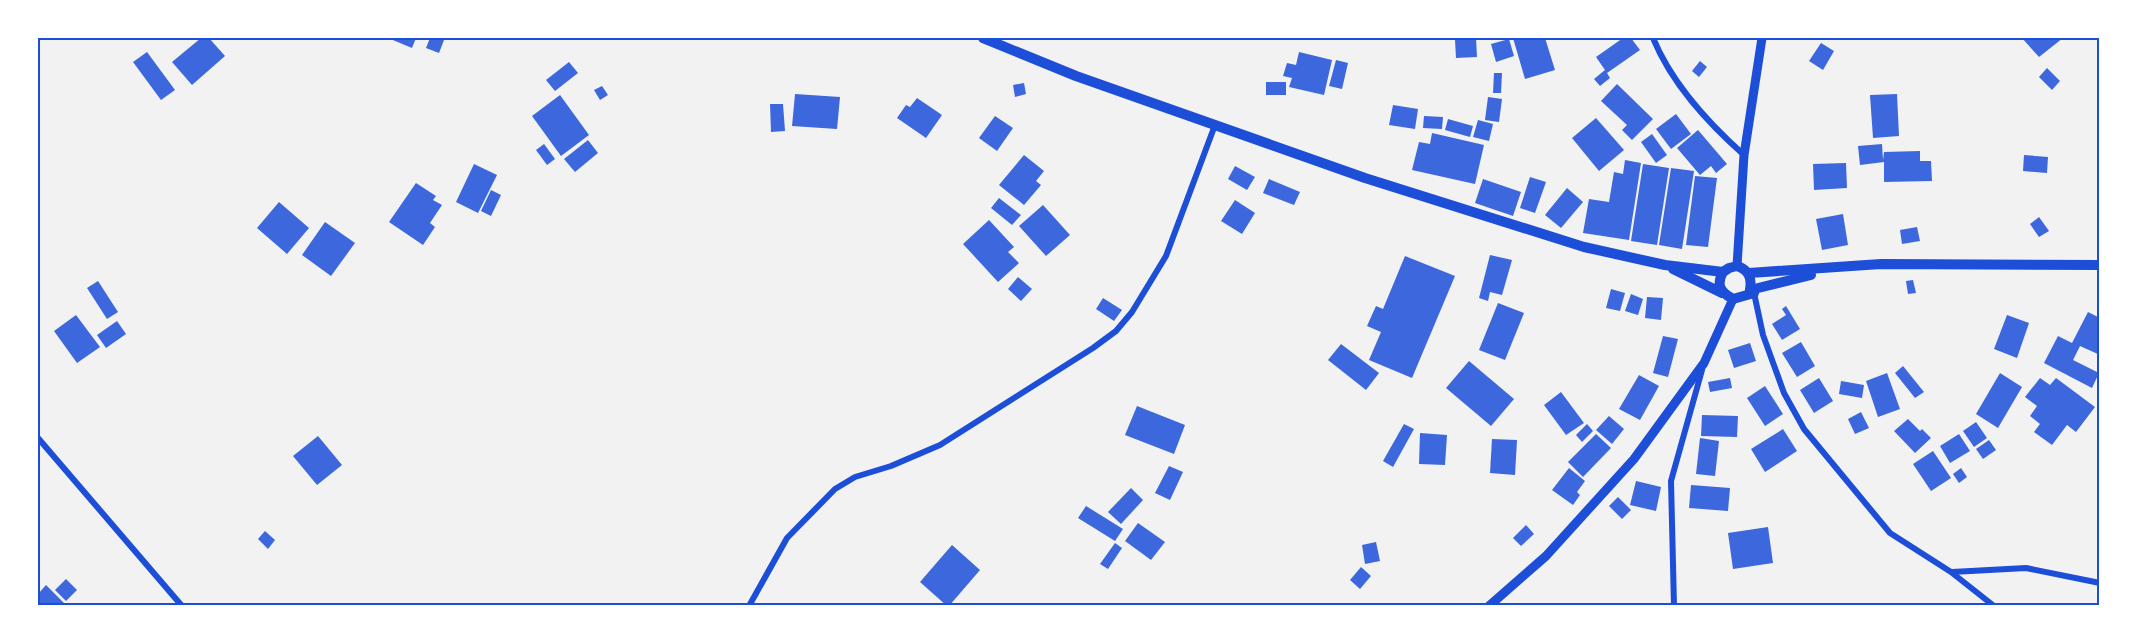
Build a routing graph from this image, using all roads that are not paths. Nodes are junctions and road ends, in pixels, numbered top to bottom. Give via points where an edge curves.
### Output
1 (983, 38) edge
2 (1653, 38) edge
3 (1762, 38) edge
4 (1215, 125) junction
5 (1744, 155) junction
6 (1665, 264) junction
7 (2100, 265) edge
8 (1737, 266) junction
9 (1834, 269) junction
10 (1723, 272) junction
11 (1749, 273) junction
12 (1752, 291) junction
13 (1722, 293) junction
14 (1733, 299) junction
15 (1704, 363) junction
16 (38, 438) edge
17 (1951, 573) junction
18 (2100, 583) edge
19 (182, 606) edge
20 (749, 606) edge
21 (1489, 606) edge
22 (1674, 606) edge
23 (1994, 606) edge

1 - 4 main road
2 - 5 street via 1684,91 1711,126
3 - 5 street
4 - 6 main road via 1365,178 1584,247
4 - 20 street via 1166,256 1116,331 939,445 855,477 835,489 787,538
5 - 8 street
6 - 10 main road
6 - 13 main road
7 - 9 main road via 1881,264
8 - 10 main road
8 - 11 main road
9 - 11 main road
9 - 12 main road
10 - 13 main road via 1719,278
11 - 12 main road
12 - 14 main road
12 - 17 street via 1784,393 1804,429 1890,532
13 - 14 main road
14 - 15 street
15 - 21 street via 1634,459 1546,556
15 - 22 street via 1671,481
16 - 19 street
17 - 18 street via 2026,568
17 - 23 street

